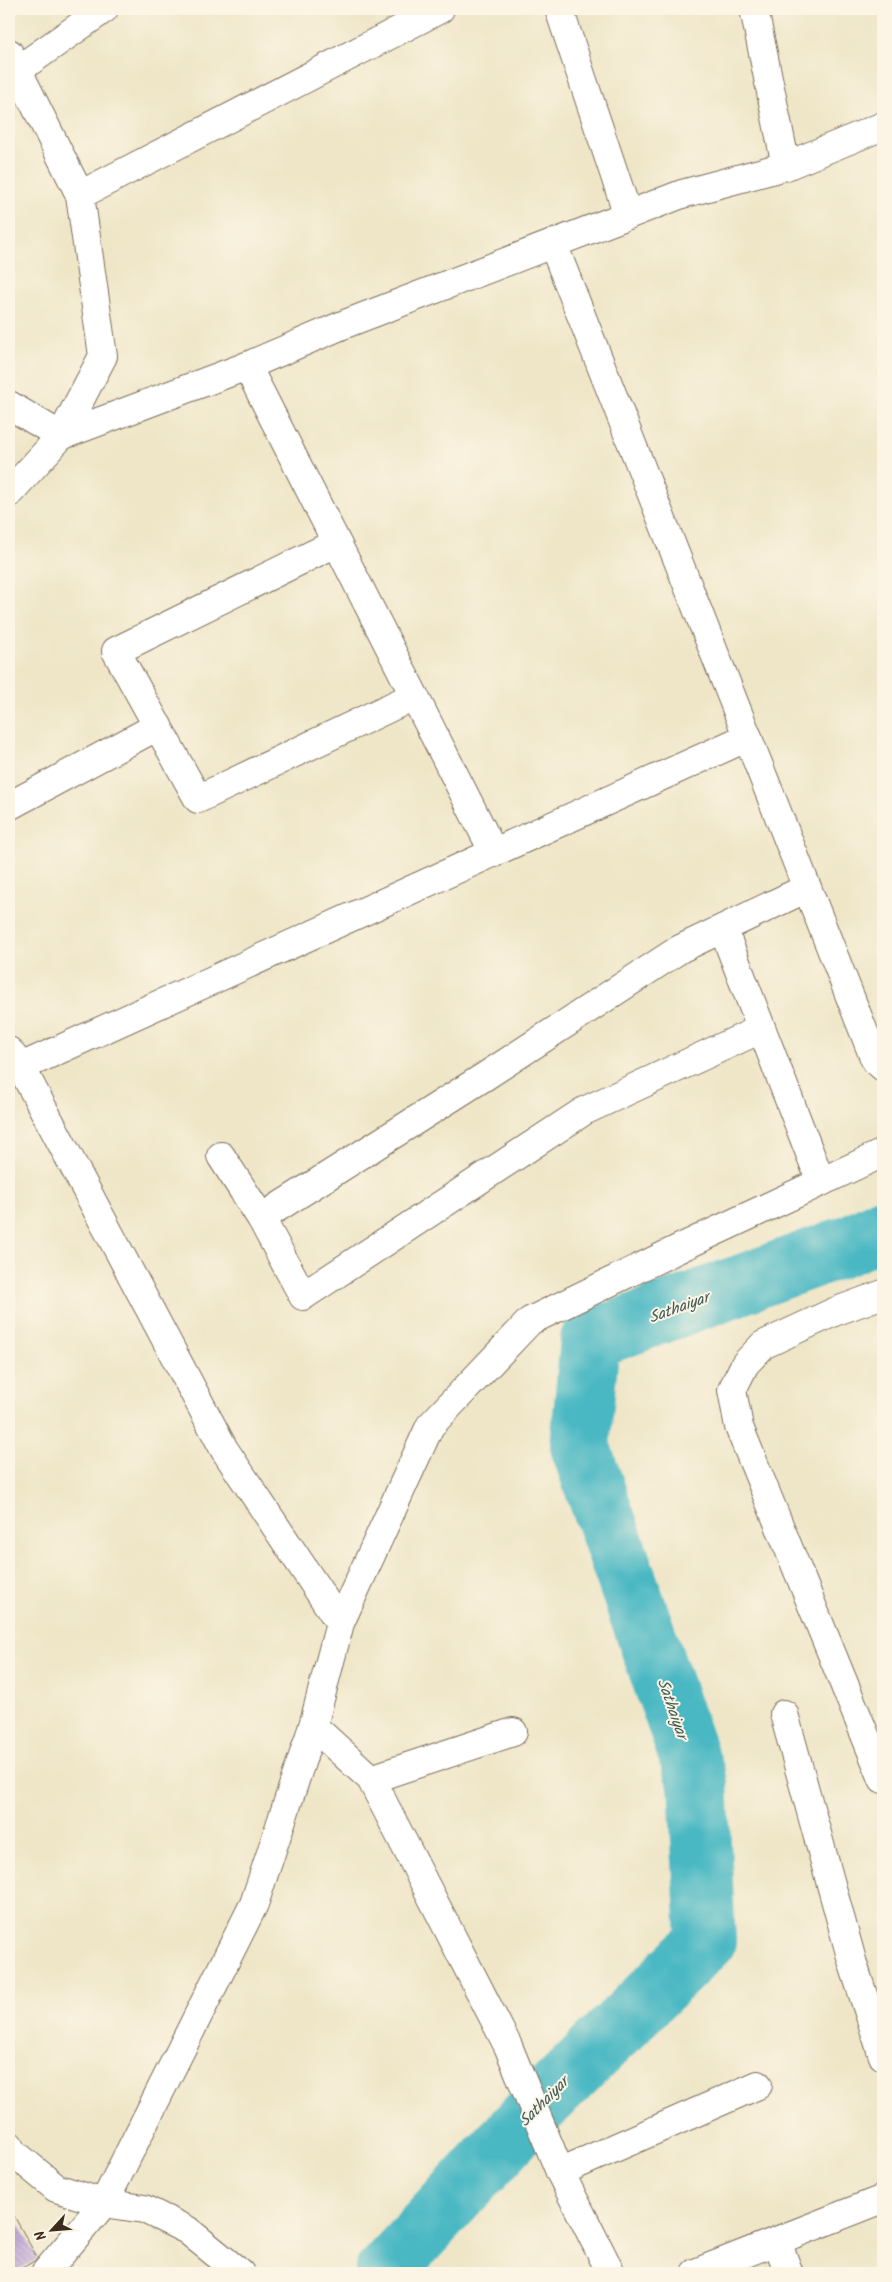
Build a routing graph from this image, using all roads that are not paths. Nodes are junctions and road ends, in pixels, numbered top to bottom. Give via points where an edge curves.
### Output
1 (104, 9) edge
2 (440, 9) edge
3 (559, 9) edge
4 (754, 9) edge
5 (12, 65) edge
6 (883, 126) edge
7 (786, 166) junction
8 (80, 195) junction
9 (628, 215) junction
10 (553, 244) junction
11 (247, 366) junction
12 (9, 405) edge
13 (61, 436) junction
14 (9, 494) edge
15 (336, 543) junction
16 (414, 696) junction
17 (158, 726) junction
18 (748, 737) junction
19 (9, 806) edge
20 (494, 853) junction
21 (807, 888) junction
22 (722, 928) junction
23 (762, 1028) junction
24 (15, 1059) edge
25 (883, 1067) edge
26 (883, 1153) edge
27 (222, 1156) dead end
28 (821, 1182) junction
29 (261, 1218) junction
30 (883, 1294) edge
31 (340, 1623) junction
32 (784, 1714) dead end
33 (313, 1726) junction
34 (513, 1732) dead end
35 (371, 1779) junction
36 (883, 1779) edge
37 (883, 2056) edge
38 (758, 2084) dead end
39 (9, 2145) edge
40 (560, 2172) junction
41 (883, 2199) edge
42 (104, 2203) junction
43 (777, 2242) junction
44 (45, 2273) edge
45 (240, 2273) edge
46 (611, 2273) edge
47 (695, 2273) edge
48 (789, 2273) edge

1 - 5 street
2 - 8 street
3 - 9 street
4 - 7 street
5 - 8 street
6 - 7 street
7 - 9 street via 682,194
8 - 13 street via 103,356
9 - 10 street
10 - 11 street via 345,324
10 - 18 street
11 - 13 street
11 - 15 street
12 - 13 street
13 - 14 street
15 - 16 street
15 - 17 street via 116,650
16 - 17 street via 198,799
16 - 20 street
17 - 19 street
18 - 20 street
18 - 21 street
20 - 24 street
21 - 22 street
21 - 25 street via 875,1060
22 - 23 street
22 - 29 street via 680,949
23 - 28 street
23 - 29 street via 584,1111 303,1296
24 - 31 street via 224,1449
26 - 28 street
27 - 29 street
28 - 31 street via 530,1321 430,1426
30 - 36 street via 834,1312 763,1345 745,1364 732,1390 739,1427
31 - 33 street
32 - 37 street via 853,1964
33 - 35 street
33 - 42 street via 254,1904
34 - 35 street
35 - 40 street via 508,2046
38 - 40 street
39 - 42 street via 14,2153 56,2188
40 - 46 street
41 - 43 street
42 - 44 street
42 - 45 street via 144,2209 187,2230
43 - 47 street
43 - 48 street

